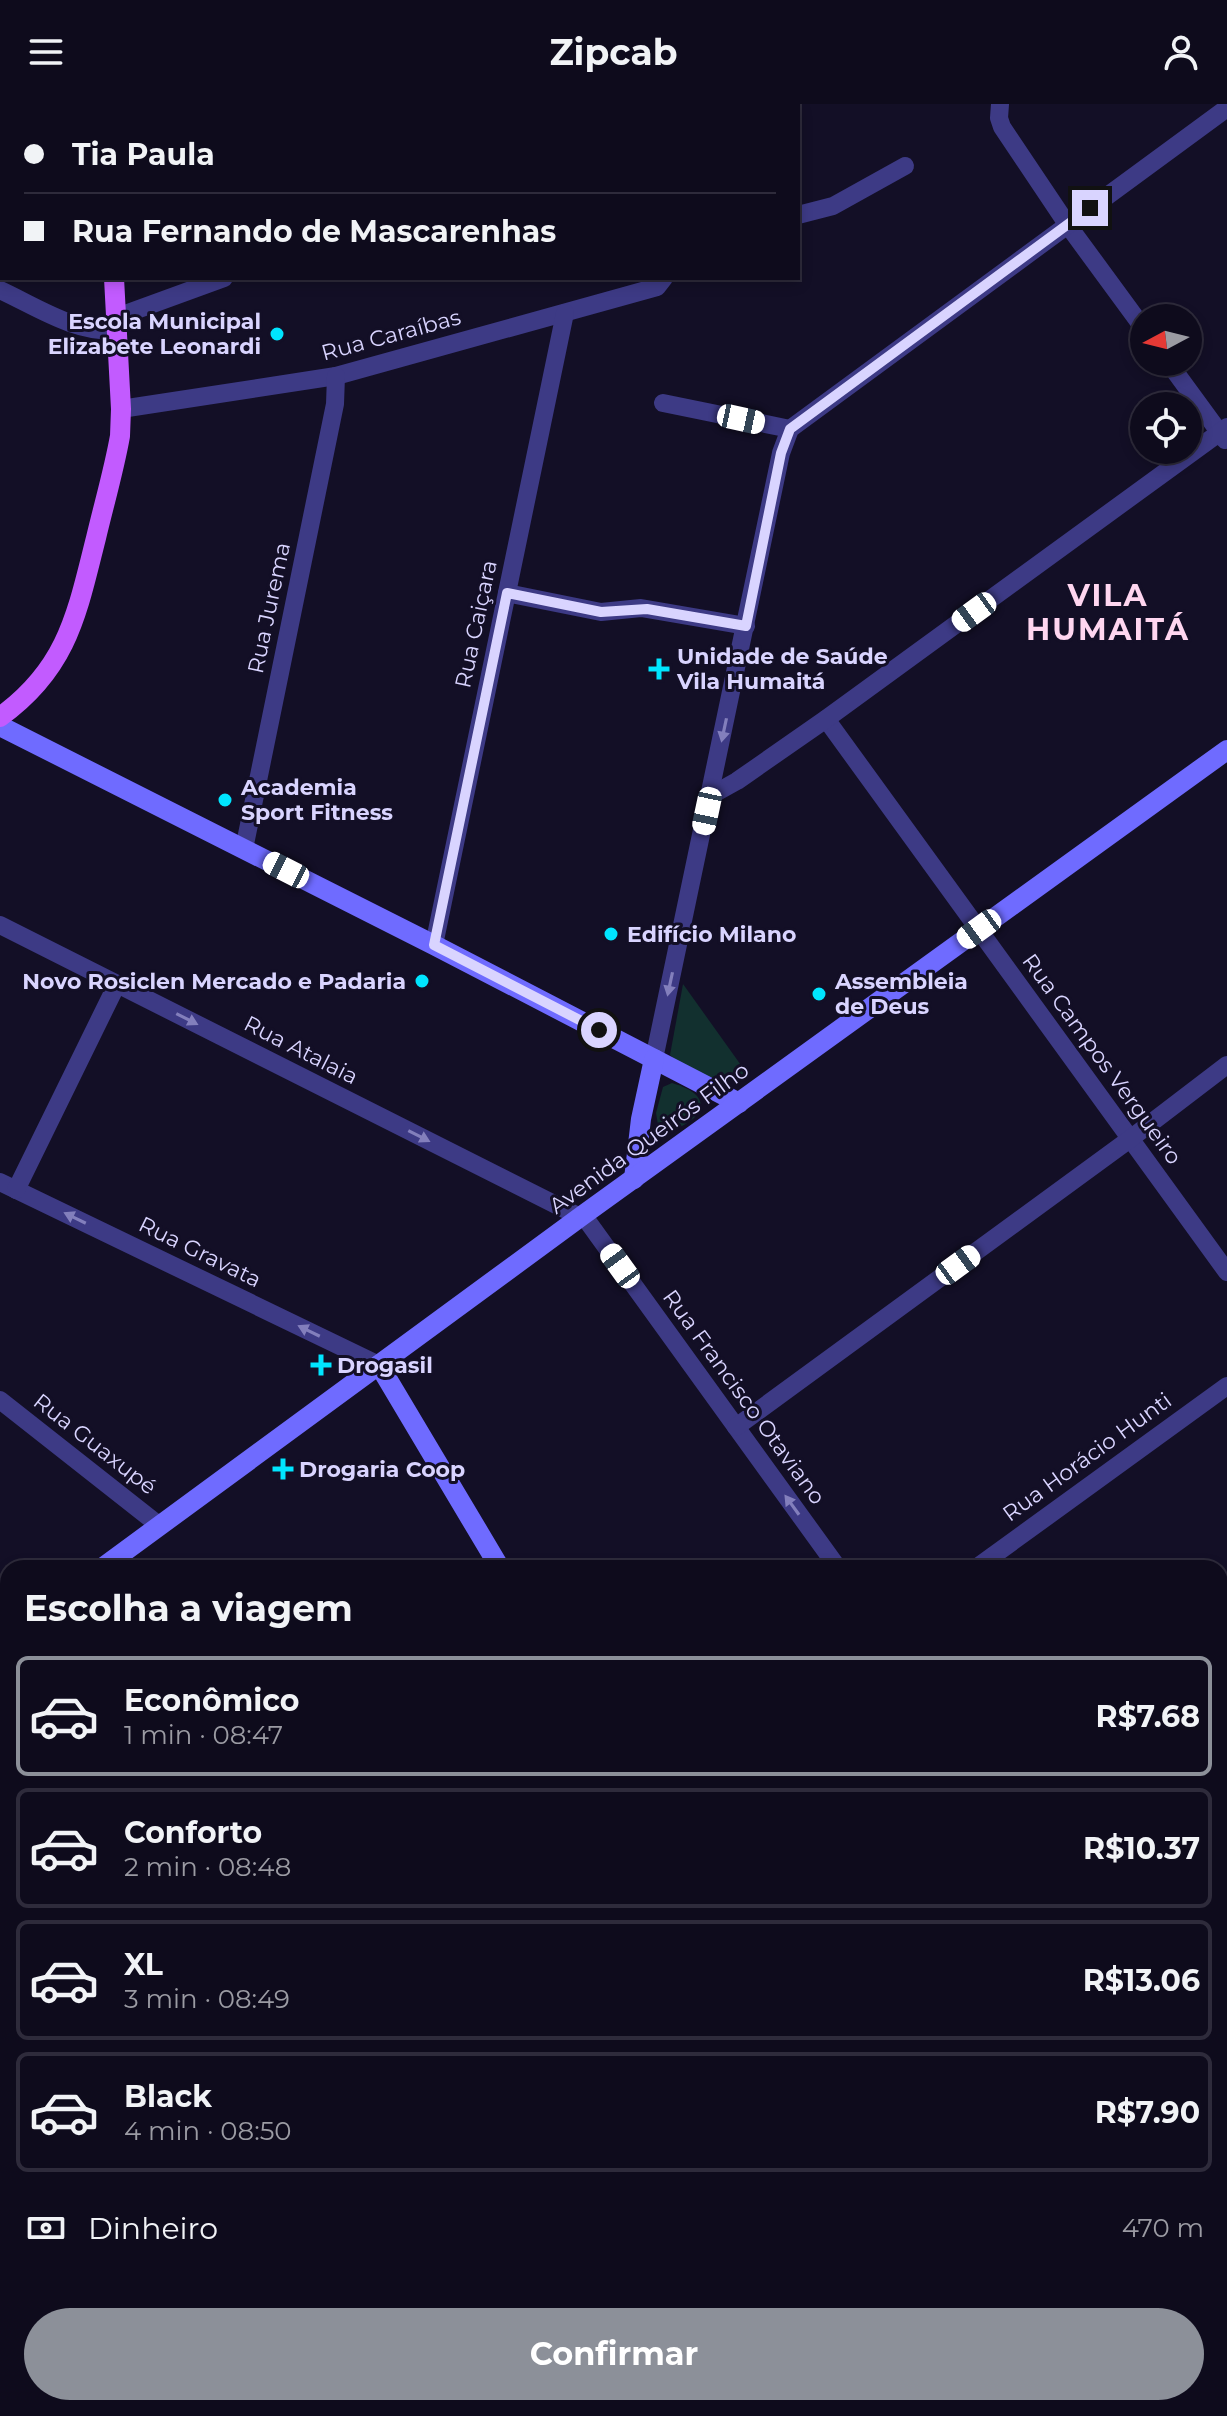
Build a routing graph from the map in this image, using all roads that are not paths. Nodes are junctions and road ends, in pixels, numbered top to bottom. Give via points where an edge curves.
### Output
1 (999, 106) edge
2 (1227, 108) edge
3 (905, 166) dead end
4 (800, 214) edge
5 (1067, 224) junction
6 (114, 280) edge
7 (129, 280) edge
8 (219, 280) edge
9 (662, 280) edge
10 (0, 290) edge
11 (1130, 310) edge
12 (565, 313) junction
13 (117, 320) junction
14 (336, 376) junction
15 (1179, 376) edge
16 (663, 403) dead end
17 (121, 409) junction
18 (790, 429) junction
19 (1225, 434) edge
20 (507, 593) junction
21 (746, 626) junction
22 (0, 717) edge
23 (826, 719) junction
24 (0, 726) edge
25 (1227, 750) edge
26 (710, 796) junction
27 (244, 849) junction
28 (0, 925) edge
29 (979, 929) junction
30 (434, 945) junction
31 (117, 984) junction
32 (654, 1059) junction
33 (1227, 1065) edge
34 (739, 1103) junction
35 (1130, 1139) junction
36 (634, 1179) junction
37 (8, 1186) edge
38 (582, 1216) junction
39 (1227, 1272) edge
40 (379, 1365) junction
41 (1227, 1386) edge
42 (0, 1400) edge
43 (736, 1427) junction
44 (160, 1526) junction
45 (113, 1560) edge
46 (495, 1560) edge
47 (832, 1560) edge
48 (987, 1560) edge

1 - 5 street via 1002,127
2 - 5 street
3 - 4 street via 833,206
5 - 11 street
5 - 18 street
6 - 13 main road
7 - 13 main road
8 - 13 street
9 - 12 street, Rua Caraíbas via 657,287
10 - 13 street via 85,329 101,332
12 - 14 street, Rua Caraíbas
12 - 20 street, Rua Caiçara
13 - 17 main road
14 - 17 street, Rua Caraíbas
14 - 27 street, Rua Jurema via 335,404
15 - 19 street
16 - 18 street
17 - 22 main road via 116,457 70,633 44,676
18 - 21 street
19 - 23 street
20 - 21 street via 601,612 647,609
20 - 30 street, Rua Caiçara
21 -> 26 street
23 - 26 street
23 - 29 street, Rua Campos Vergueiro
24 - 27 main road
25 - 29 main road, Avenida Queirós Filho
26 -> 32 street
27 - 30 main road
28 - 31 street, Rua Atalaia
29 - 34 main road, Avenida Queirós Filho
29 - 35 street, Rua Campos Vergueiro
30 - 32 main road
31 - 37 street
31 -> 38 street, Rua Atalaia
32 - 34 main road
32 - 36 main road
33 - 35 street
34 - 36 main road, Avenida Queirós Filho
35 - 39 street, Rua Campos Vergueiro
35 - 43 street
36 - 38 main road, Avenida Queirós Filho
40 -> 37 street, Rua Gravata
38 - 40 main road, Avenida Queirós Filho
38 - 43 street, Rua Francisco Otaviano
40 - 44 main road, Avenida Queirós Filho
40 - 46 main road
41 - 48 street, Rua Horácio Hunti
42 - 44 street, Rua Guaxupé
47 -> 43 street, Rua Francisco Otaviano
44 - 45 main road, Avenida Queirós Filho

